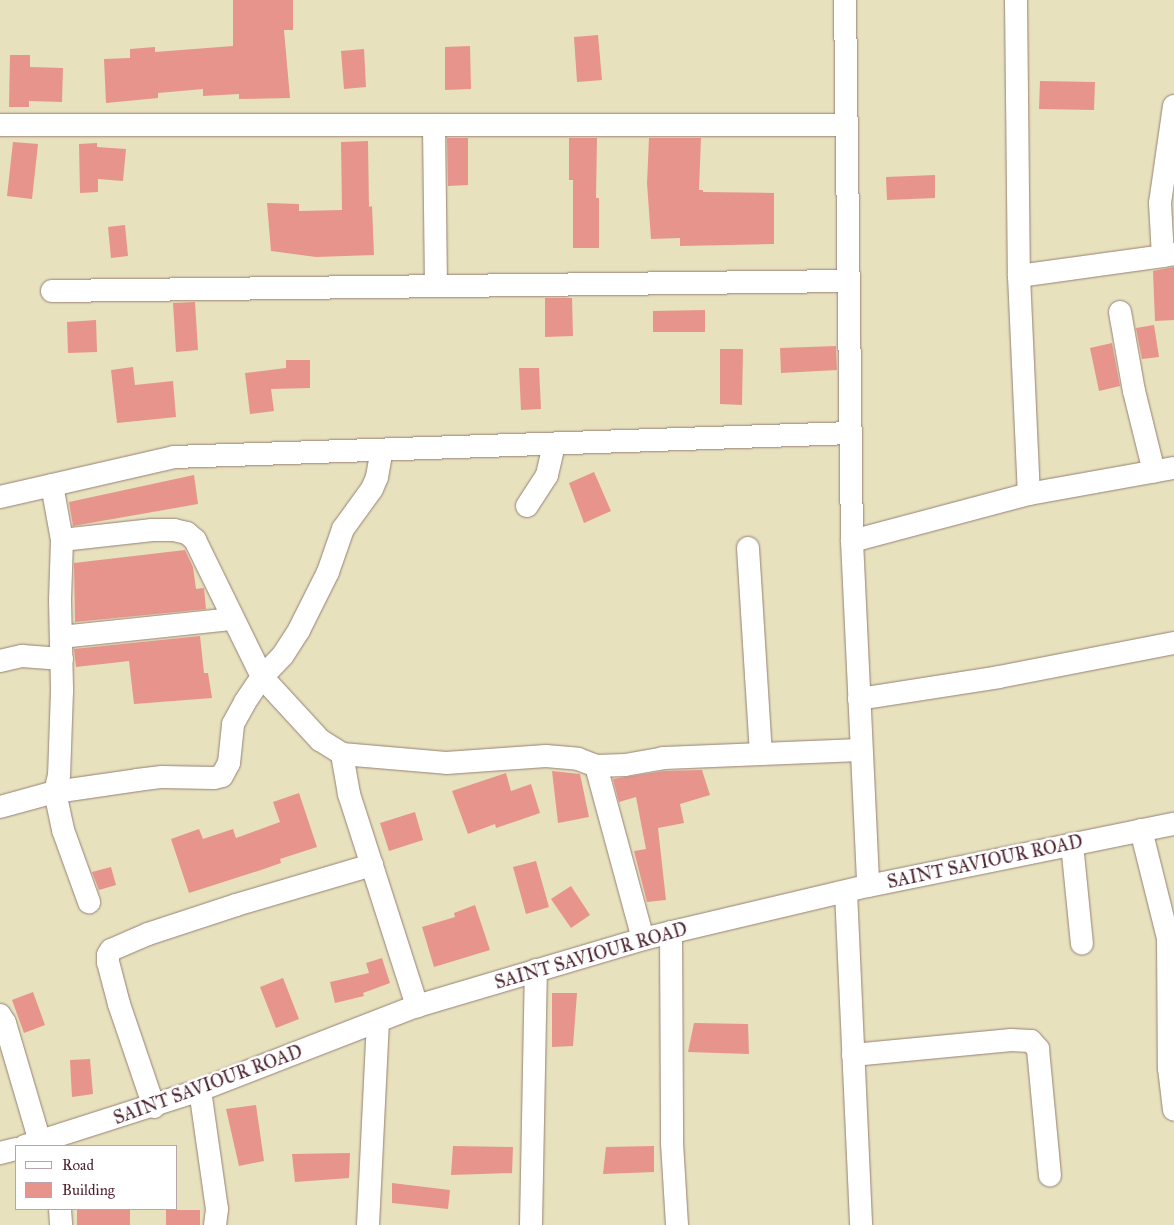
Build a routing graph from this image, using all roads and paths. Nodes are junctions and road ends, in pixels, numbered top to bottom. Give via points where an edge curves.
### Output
1 (845, 0) edge
2 (1016, 0) edge
3 (1174, 106) edge
4 (0, 125) edge
5 (434, 125) junction
6 (845, 125) junction
7 (1168, 255) edge
8 (1020, 276) junction
9 (847, 281) junction
10 (436, 286) junction
11 (52, 291) dead end
12 (1120, 312) dead end
13 (851, 433) junction
14 (554, 444) junction
15 (382, 450) junction
16 (1164, 470) edge
17 (52, 485) junction
18 (1029, 494) junction
19 (0, 497) edge
20 (527, 506) dead end
21 (62, 540) junction
22 (852, 541) junction
23 (748, 548) dead end
24 (233, 619) junction
25 (1174, 644) edge
26 (61, 648) junction
27 (0, 661) edge
28 (262, 677) junction
29 (859, 699) junction
30 (861, 750) junction
31 (342, 754) junction
32 (761, 754) junction
33 (596, 766) junction
34 (55, 792) junction
35 (0, 807) edge
36 (1174, 824) edge
37 (1141, 830) junction
38 (1072, 844) junction
39 (372, 865) junction
40 (868, 886) junction
41 (846, 892) junction
42 (89, 902) dead end
43 (671, 932) junction
44 (643, 939) junction
45 (1082, 944) dead end
46 (536, 970) junction
47 (417, 1006) junction
48 (0, 1015) edge
49 (378, 1023) junction
50 (853, 1055) junction
51 (200, 1090) junction
52 (154, 1106) junction
53 (1174, 1110) edge
54 (43, 1144) edge
55 (15, 1149) edge
56 (0, 1153) edge
57 (1050, 1175) dead end
58 (60, 1210) edge
59 (61, 1225) edge
60 (215, 1225) edge
61 (368, 1225) edge
62 (531, 1225) edge
63 (676, 1225) edge
64 (861, 1225) edge

1 - 6 street
2 - 8 street
3 - 7 street via 1160,203
4 - 5 street
5 - 6 street
5 - 10 street
6 - 9 street
7 - 8 street
8 - 18 street
9 - 10 street
9 - 13 street
10 - 11 street
12 - 16 street via 1134,390
13 - 14 street
13 - 22 street
14 - 15 street
14 - 20 street via 547,475
15 - 17 street via 174,457
15 - 28 street via 372,489 343,529 328,572 299,630 283,655
16 - 18 street
17 - 19 street
17 - 21 street
18 - 22 street
21 - 24 street via 152,530 186,532 194,540
21 - 26 street
22 - 29 street
23 - 32 street
24 - 26 street
24 - 28 street
25 - 29 street
26 - 27 street
26 - 34 street via 59,775
28 - 31 street via 320,740
28 - 34 street via 233,724 229,763 222,776 162,777
29 - 30 street
30 - 32 street
30 - 40 street
31 - 33 street via 446,763 546,756 578,758
31 - 39 street via 349,794
32 - 33 street via 663,758
33 - 44 street
34 - 35 street
34 - 42 street via 63,830
36 - 37 street, SAINT SAVIOUR ROAD
37 - 38 street, SAINT SAVIOUR ROAD
37 - 53 street via 1168,938 1169,1068
38 - 40 street, SAINT SAVIOUR ROAD
38 - 45 street
39 - 47 street
39 - 52 street via 236,905 148,934 111,950 108,962 119,1004
40 - 41 street, SAINT SAVIOUR ROAD
41 - 43 street, SAINT SAVIOUR ROAD
41 - 50 street
43 - 44 street, SAINT SAVIOUR ROAD
43 - 63 street via 672,1143
44 - 46 street, SAINT SAVIOUR ROAD
46 - 47 street, SAINT SAVIOUR ROAD
46 - 62 street
47 - 49 street, SAINT SAVIOUR ROAD
48 - 54 street
49 - 51 street, SAINT SAVIOUR ROAD
49 - 61 street
50 - 57 street via 1010,1040 1031,1041 1038,1049
50 - 64 street
51 - 52 street, SAINT SAVIOUR ROAD
51 - 60 street via 216,1209
52 - 54 street, SAINT SAVIOUR ROAD
55 - 56 street
58 - 59 street

